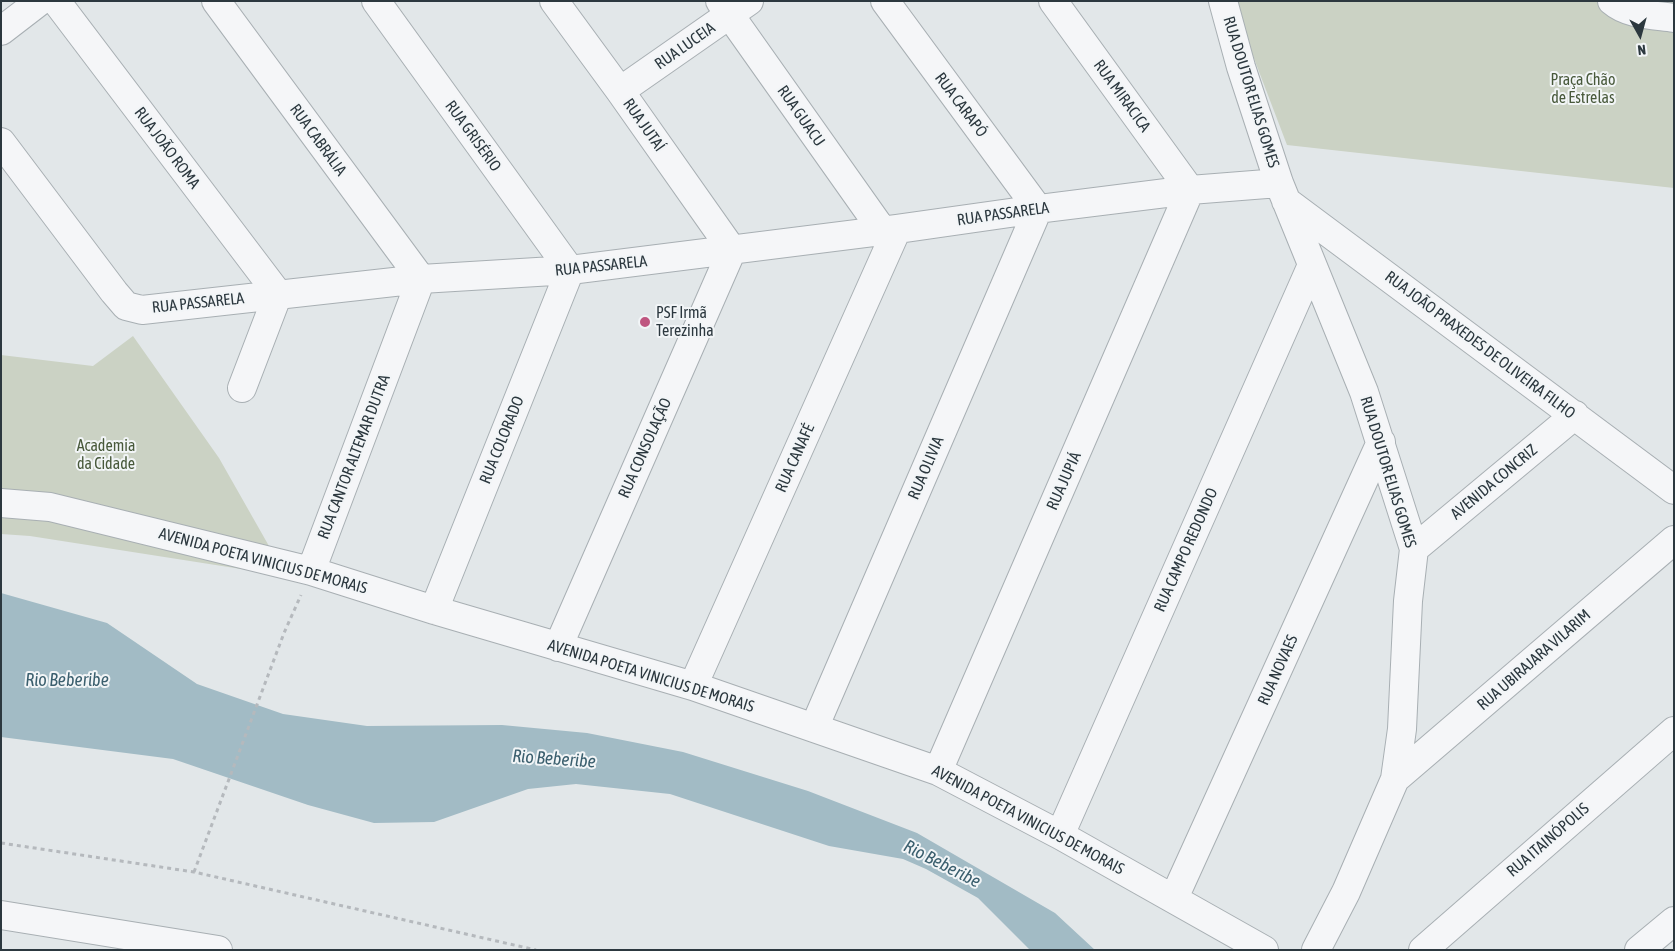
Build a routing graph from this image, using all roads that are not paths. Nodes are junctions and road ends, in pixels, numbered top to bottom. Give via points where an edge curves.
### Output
1 (40, 1) edge
2 (56, 1) edge
3 (216, 1) edge
4 (376, 1) edge
5 (554, 1) edge
6 (885, 1) edge
7 (1053, 1) edge
8 (1223, 1) edge
9 (1612, 1) edge
10 (733, 6) edge
11 (1674, 18) edge
12 (1, 31) edge
13 (620, 91) junction
14 (1, 142) edge
15 (1190, 190) junction
16 (1283, 192) junction
17 (1038, 209) junction
18 (890, 230) junction
19 (732, 250) junction
20 (1312, 265) junction
21 (570, 270) junction
22 (421, 279) junction
23 (278, 294) junction
24 (242, 388) dead end
25 (1575, 415) junction
26 (1381, 442) junction
27 (1674, 490) edge
28 (1, 503) edge
29 (1674, 540) edge
30 (1414, 549) junction
31 (311, 571) junction
32 (434, 610) junction
33 (558, 646) junction
34 (693, 686) junction
35 (814, 728) junction
36 (1674, 731) edge
37 (938, 771) junction
38 (1395, 779) junction
39 (1060, 835) junction
40 (1174, 898) junction
41 (1, 915) edge
42 (1674, 921) edge
43 (218, 950) edge
44 (1264, 950) edge
45 (1316, 950) edge
46 (1422, 950) edge
47 (1639, 950) edge

1 - 12 street
2 - 23 street, RUA JOÃO ROMA
3 - 22 street, RUA CABRÁLIA
4 - 21 street, RUA GRISÉRIO
5 - 13 street, RUA JUTAÍ
6 - 17 street, RUA CARAPÓ
7 - 15 street, RUA MIRACICA
8 - 16 street, RUA DOUTOR ELIAS GOMES via 1241,67
9 - 11 street via 1639,14
10 - 13 street, RUA LUCEIA
10 - 18 street, RUA GUACU
13 - 19 street, RUA JUTAÍ
14 - 23 street, RUA PASSARELA via 126,306 153,310
15 - 16 street, RUA PASSARELA
15 - 17 street, RUA PASSARELA
15 - 37 street, RUA JUPIÁ
16 - 20 street, RUA DOUTOR ELIAS GOMES
16 - 25 street, RUA JOÃO PRAXEDES DE OLIVEIRA FILHO
17 - 18 street, RUA PASSARELA
17 - 35 street, RUA OLIVIA
18 - 19 street, RUA PASSARELA
18 - 34 street, RUA CANAFÉ
19 - 21 street, RUA PASSARELA
19 - 33 street, RUA CONSOLAÇÃO
20 - 26 street, RUA DOUTOR ELIAS GOMES
20 - 39 street, RUA CAMPO REDONDO
21 - 22 street, RUA PASSARELA
21 - 32 street, RUA COLORADO
22 - 23 street, RUA PASSARELA
22 - 31 street, RUA CANTOR ALTEMAR DUTRA
23 - 24 street
25 - 27 street, RUA JOÃO PRAXEDES DE OLIVEIRA FILHO
25 - 30 street, AVENIDA CONCRIZ
26 - 30 street, RUA DOUTOR ELIAS GOMES
26 - 40 street, RUA NOVAES
28 - 31 street, AVENIDA POETA VINICIUS DE MORAIS via 50,507
29 - 38 street, RUA UBIRAJARA VILARIM
30 - 38 street, RUA DOUTOR ELIAS GOMES via 1408,601 1402,729
31 - 32 street, AVENIDA POETA VINICIUS DE MORAIS
32 - 33 street, AVENIDA POETA VINICIUS DE MORAIS
33 - 34 street, AVENIDA POETA VINICIUS DE MORAIS
34 - 35 street, AVENIDA POETA VINICIUS DE MORAIS
35 - 37 street, AVENIDA POETA VINICIUS DE MORAIS
36 - 46 street, RUA ITAINÓPOLIS
37 - 39 street, AVENIDA POETA VINICIUS DE MORAIS
38 - 45 street, RUA DOUTOR ELIAS GOMES via 1346,892
39 - 40 street, AVENIDA POETA VINICIUS DE MORAIS
40 - 44 street, AVENIDA POETA VINICIUS DE MORAIS
41 - 43 street
42 - 47 street

